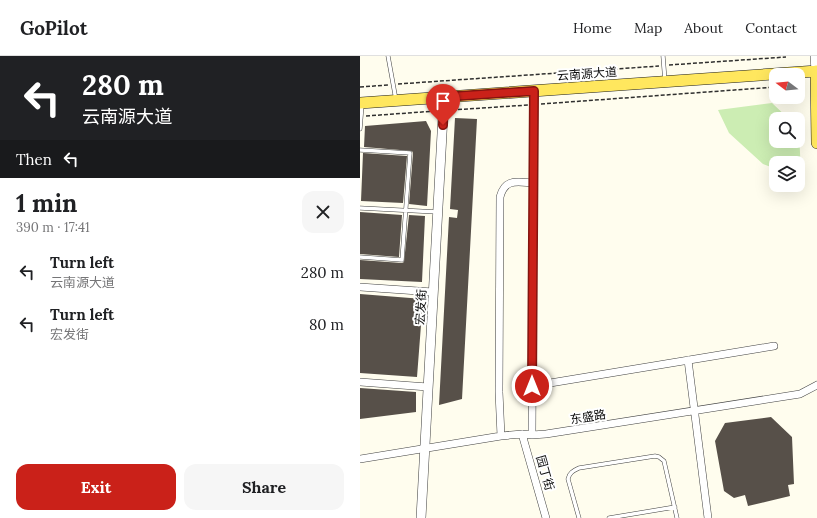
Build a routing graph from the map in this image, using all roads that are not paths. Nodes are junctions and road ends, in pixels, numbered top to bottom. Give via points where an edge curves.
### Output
1 (388, 56) edge
2 (663, 56) edge
3 (816, 56) edge
4 (817, 71) edge
5 (665, 82) junction
6 (534, 91) junction
7 (444, 97) junction
8 (396, 101) junction
9 (361, 103) edge
10 (360, 129) edge
11 (817, 143) edge
12 (360, 150) edge
13 (533, 183) junction
14 (360, 208) edge
15 (406, 210) junction
16 (438, 212) junction
17 (360, 257) edge
18 (360, 287) edge
19 (434, 292) junction
20 (774, 346) dead end
21 (688, 360) junction
22 (360, 382) edge
23 (817, 385) edge
24 (532, 386) junction
25 (428, 387) junction
26 (694, 411) junction
27 (522, 434) junction
28 (532, 435) junction
29 (501, 436) junction
30 (425, 448) junction
31 (360, 459) edge
32 (675, 507) junction
33 (421, 518) edge
34 (546, 518) edge
35 (579, 518) edge
36 (610, 518) edge
37 (677, 518) edge
38 (708, 518) edge

1 - 8 lane
2 - 5 lane
3 - 4 street
4 - 5 main road, 云南源大道
4 - 11 main road
5 - 6 main road, 云南源大道
6 - 7 main road, 云南源大道
6 - 13 street
7 - 8 main road, 云南源大道
7 - 16 street, 宏发街
8 - 9 main road, 云南源大道
9 - 10 lane
12 - 15 lane via 410,153
13 - 24 street
13 - 29 street via 510,182 505,185 500,197 498,392
14 - 15 lane
15 - 16 lane
15 - 17 lane via 402,260
16 - 19 street, 宏发街
18 - 19 street
19 - 25 street, 宏发街
20 - 21 street
21 - 24 street
21 - 26 street
22 - 25 street
23 - 26 street, 东盛路 via 800,394
24 - 28 street
25 - 30 street, 宏发街
26 - 28 street, 东盛路
26 - 38 street
27 - 28 street, 东盛路
27 - 29 street, 东盛路
27 - 34 street, 园丁街
29 - 30 street, 东盛路
30 - 31 street, 东盛路
30 - 33 street, 宏发街
32 - 35 lane via 664,461 654,456 573,470 568,479
32 - 36 lane
32 - 37 lane

